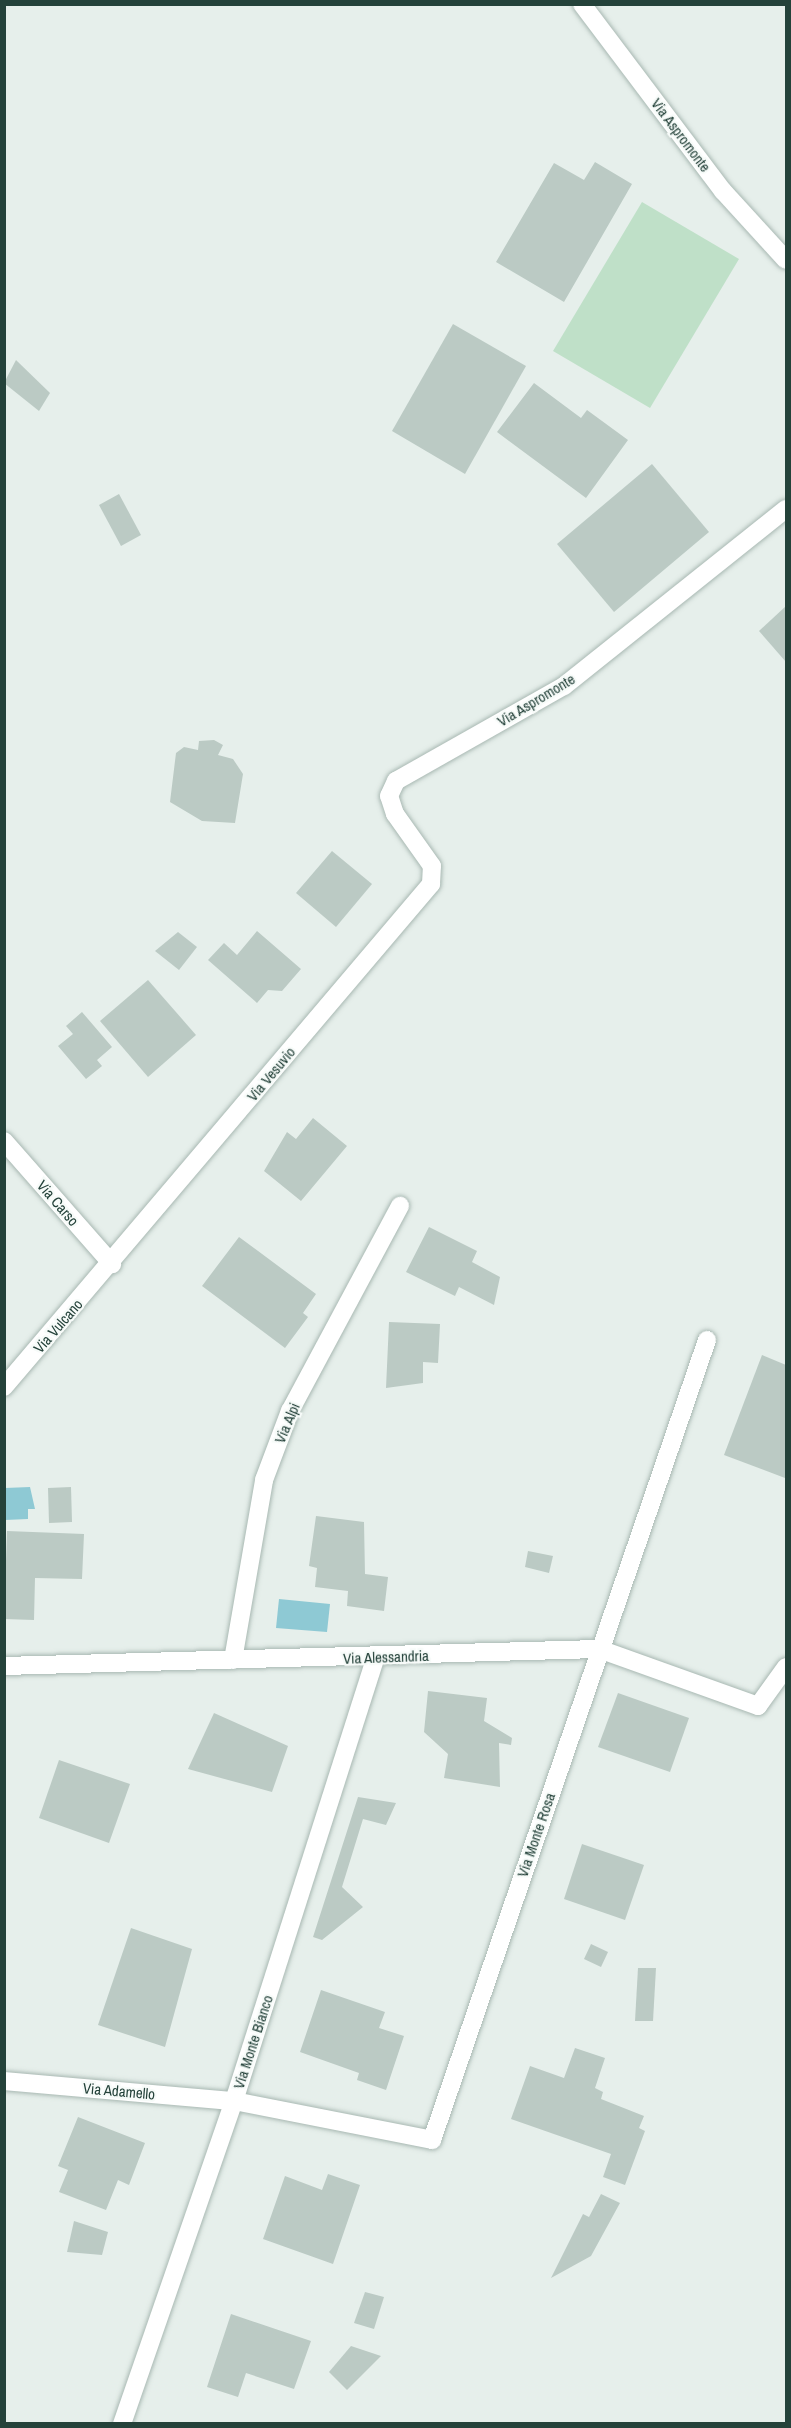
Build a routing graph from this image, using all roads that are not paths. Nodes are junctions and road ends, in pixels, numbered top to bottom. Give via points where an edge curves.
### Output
1 (582, 4) edge
2 (786, 260) edge
3 (786, 509) edge
4 (431, 884) joint
5 (4, 1141) edge
6 (400, 1206) dead end
7 (112, 1264) junction
8 (707, 1340) dead end
9 (4, 1387) edge
10 (599, 1648) junction
11 (375, 1658) junction
12 (234, 1660) junction
13 (4, 1666) edge
14 (786, 1667) edge
15 (4, 2081) edge
16 (234, 2101) junction
17 (122, 2424) edge

1 - 2 street, Via Aspromonte via 723,191
3 - 4 street, Via Aspromonte via 564,686 396,781 389,796 395,814 432,866
4 - 7 street, Via Vesuvio
5 - 7 street, Via Carso
6 - 12 street, Via Alpi via 290,1411 264,1480
7 - 9 street, Via Vulcano
8 - 10 street, Via Monte Rosa
10 - 11 street, Via Alessandria
10 - 14 street, Via Alessandria via 758,1706
10 - 16 street, Via Monte Rosa via 432,2140
11 - 12 street, Via Alessandria
11 - 16 street, Via Monte Bianco
12 - 13 street, Via Alessandria
15 - 16 street, Via Adamello
16 - 17 street, Via Monte Bianco

